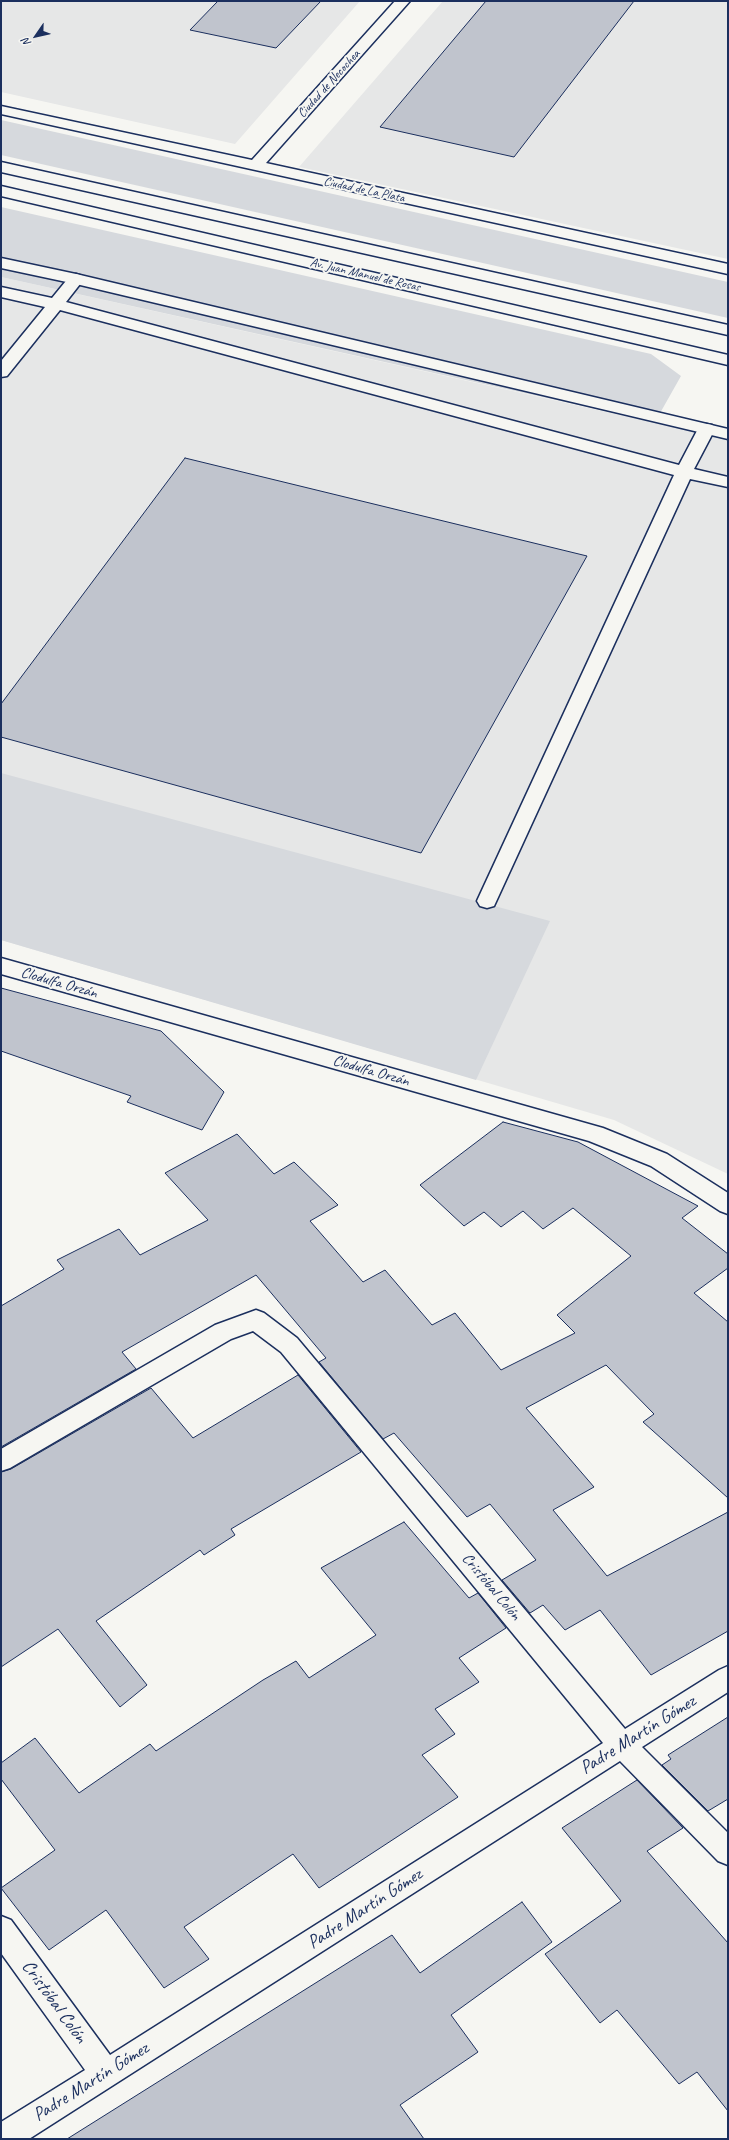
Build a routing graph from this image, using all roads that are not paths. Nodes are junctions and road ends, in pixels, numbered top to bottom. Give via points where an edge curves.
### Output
1 (403, 1) edge
2 (1, 110) edge
3 (255, 166) junction
4 (1, 167) edge
5 (1, 191) edge
6 (1, 263) edge
7 (728, 269) edge
8 (76, 279) junction
9 (1, 292) edge
10 (56, 304) junction
11 (728, 330) edge
12 (728, 360) edge
13 (1, 372) edge
14 (706, 429) junction
15 (728, 434) edge
16 (684, 472) junction
17 (728, 482) edge
18 (487, 901) dead end
19 (1, 966) edge
20 (728, 1205) edge
21 (1, 1461) edge
22 (728, 1678) edge
23 (622, 1745) junction
24 (728, 1852) edge
25 (1, 1930) edge
26 (106, 2074) junction
27 (1, 2139) edge

1 - 3 street, Ciudad de Necochea
2 - 3 street, Ciudad de La Plata
3 - 7 street, Ciudad de La Plata
4 - 11 street, Av. Juan Manuel de Rosas
5 - 12 street, Av. Juan Manuel de Rosas
6 - 8 street
8 - 10 street
8 - 14 street
9 - 10 street
10 - 13 street
10 - 16 street
14 - 15 street
14 - 16 street
16 - 17 street
16 - 18 street
19 - 20 street, Clodulfa Orzán via 595,1134 659,1160
21 - 23 street, Cristóbal Colón via 223,1332 256,1320 289,1345
22 - 23 street, Padre Martín Gómez
23 - 24 street, Cristóbal Colón
23 - 26 street, Padre Martín Gómez
25 - 26 street, Cristóbal Colón
26 - 27 street, Padre Martín Gómez

